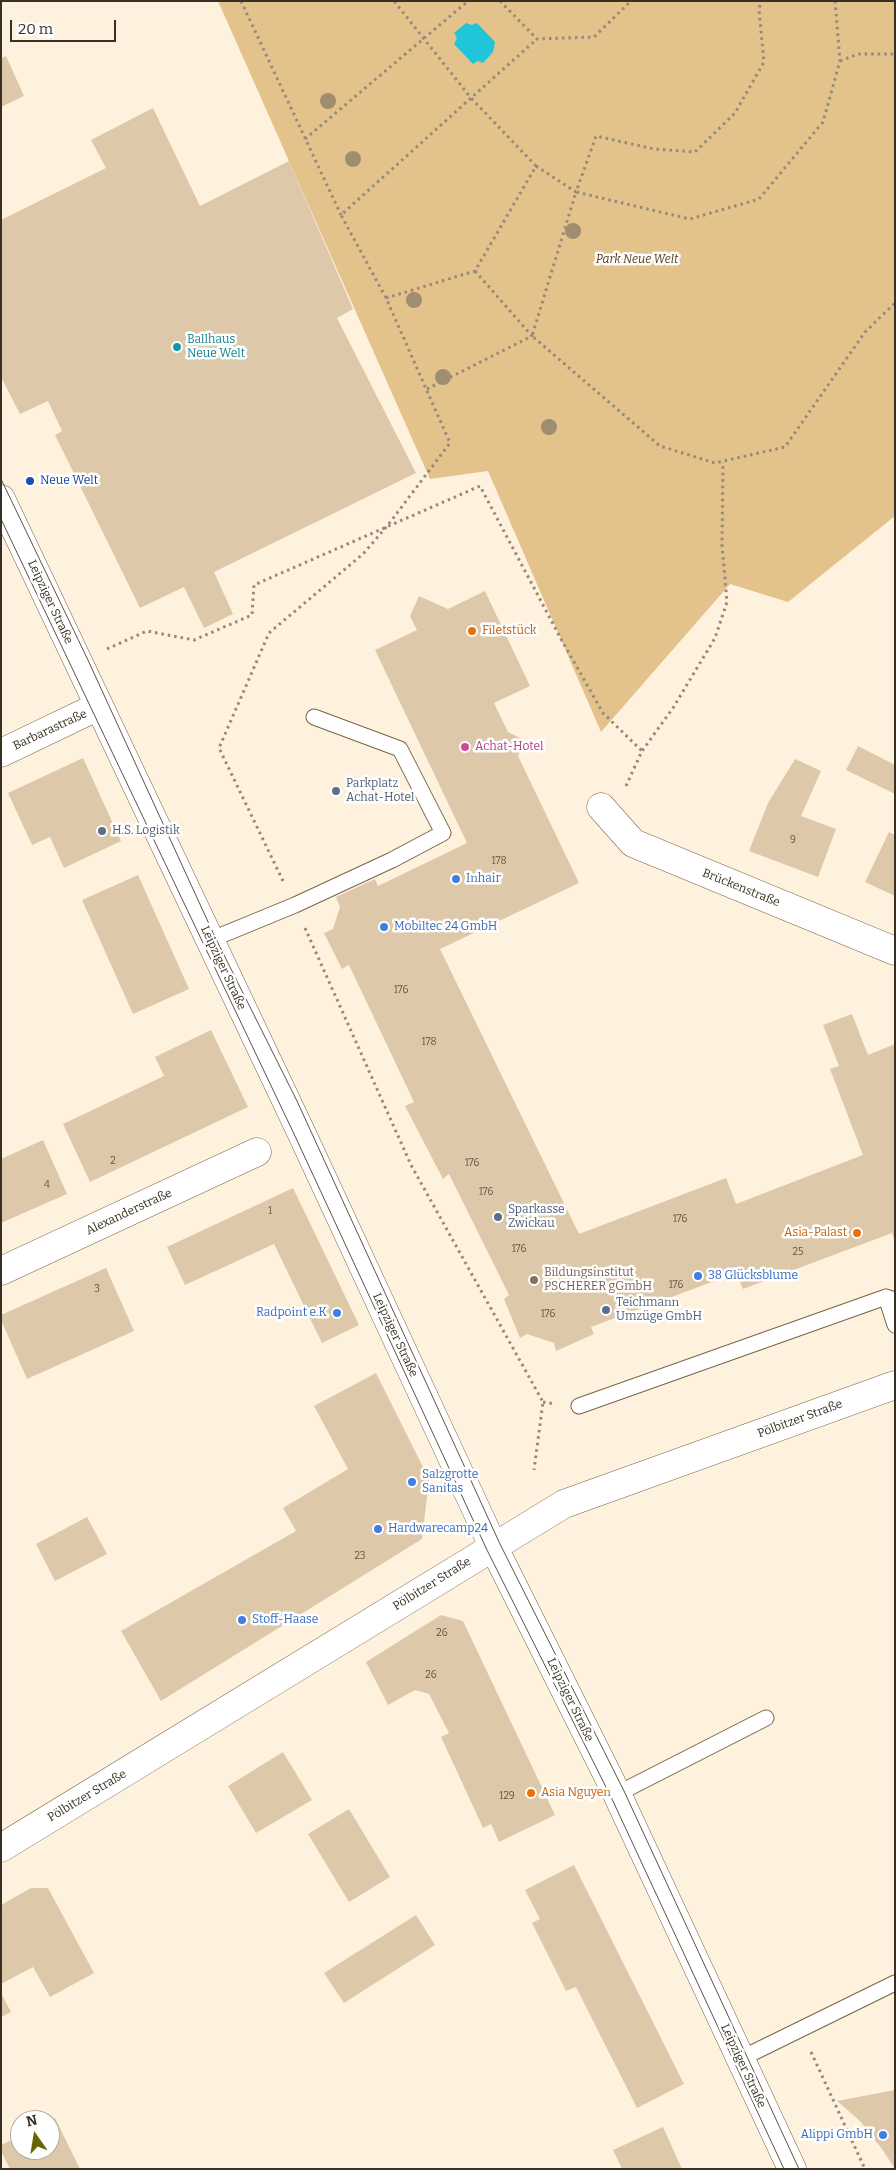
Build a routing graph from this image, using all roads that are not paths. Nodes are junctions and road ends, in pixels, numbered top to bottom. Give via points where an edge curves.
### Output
1 (1, 499) edge
2 (99, 706) junction
3 (314, 717) dead end
4 (1, 753) edge
5 (601, 807) road end
6 (210, 940) junction
7 (895, 951) edge
8 (257, 1152) dead end
9 (1, 1271) edge
10 (890, 1298) edge
11 (895, 1325) edge
12 (895, 1385) edge
13 (579, 1406) dead end
14 (494, 1548) junction
15 (766, 1718) dead end
16 (617, 1794) junction
17 (1, 1848) edge
18 (895, 1983) edge
19 (740, 2059) junction
20 (792, 2169) edge

1 - 2 street, Leipziger Straße
2 - 4 street, Barbarastraße
2 - 6 street, Leipziger Straße
3 - 6 lane via 400,749 443,833 295,905
5 - 7 street, Brückenstraße via 633,843
6 - 14 street, Leipziger Straße
8 - 9 street, Alexanderstraße
10 - 11 lane
10 - 13 lane
12 - 14 street, Pölbitzer Straße via 564,1504
14 - 16 street, Leipziger Straße
14 - 17 street, Pölbitzer Straße
15 - 16 lane
16 - 19 street, Leipziger Straße
18 - 19 lane
19 - 20 street, Leipziger Straße

